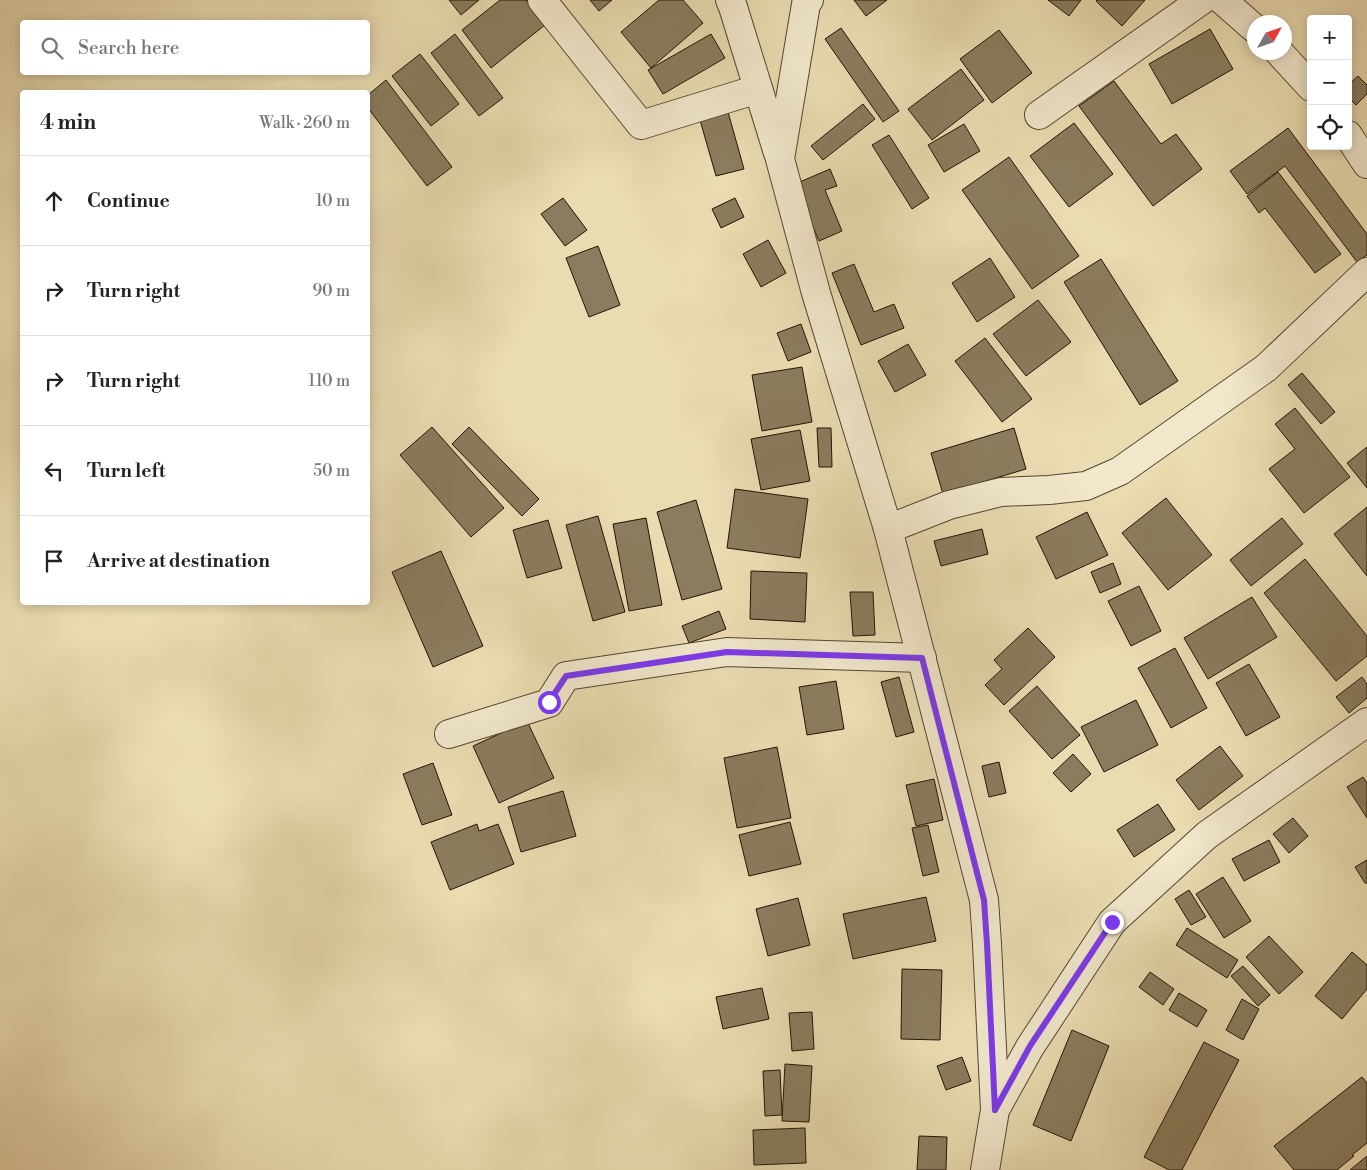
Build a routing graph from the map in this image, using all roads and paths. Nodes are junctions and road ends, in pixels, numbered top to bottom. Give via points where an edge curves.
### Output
1 (542, 0) edge
2 (730, 0) edge
3 (809, 0) edge
4 (1202, 0) edge
5 (1222, 0) edge
6 (1247, 22) edge
7 (1286, 60) edge
8 (1307, 84) edge
9 (758, 88) junction
10 (1039, 115) dead end
11 (1352, 142) edge
12 (780, 159) junction
13 (1367, 164) edge
14 (1367, 272) edge
15 (888, 529) junction
16 (922, 658) junction
17 (1367, 722) edge
18 (449, 734) dead end
19 (995, 1110) junction
20 (985, 1170) edge

1 - 9 street via 641,125
2 - 9 street
3 - 12 street
4 - 10 street
5 - 6 street
7 - 8 street
9 - 12 street
11 - 13 street
12 - 15 street via 816,293
14 - 15 street via 1266,368 1120,471 1086,486 1001,492 949,505
15 - 16 street
16 - 18 street via 727,652 566,676 549,702
16 - 19 street via 984,900
17 - 19 street via 1207,835 1112,922 1030,1046
19 - 20 street

